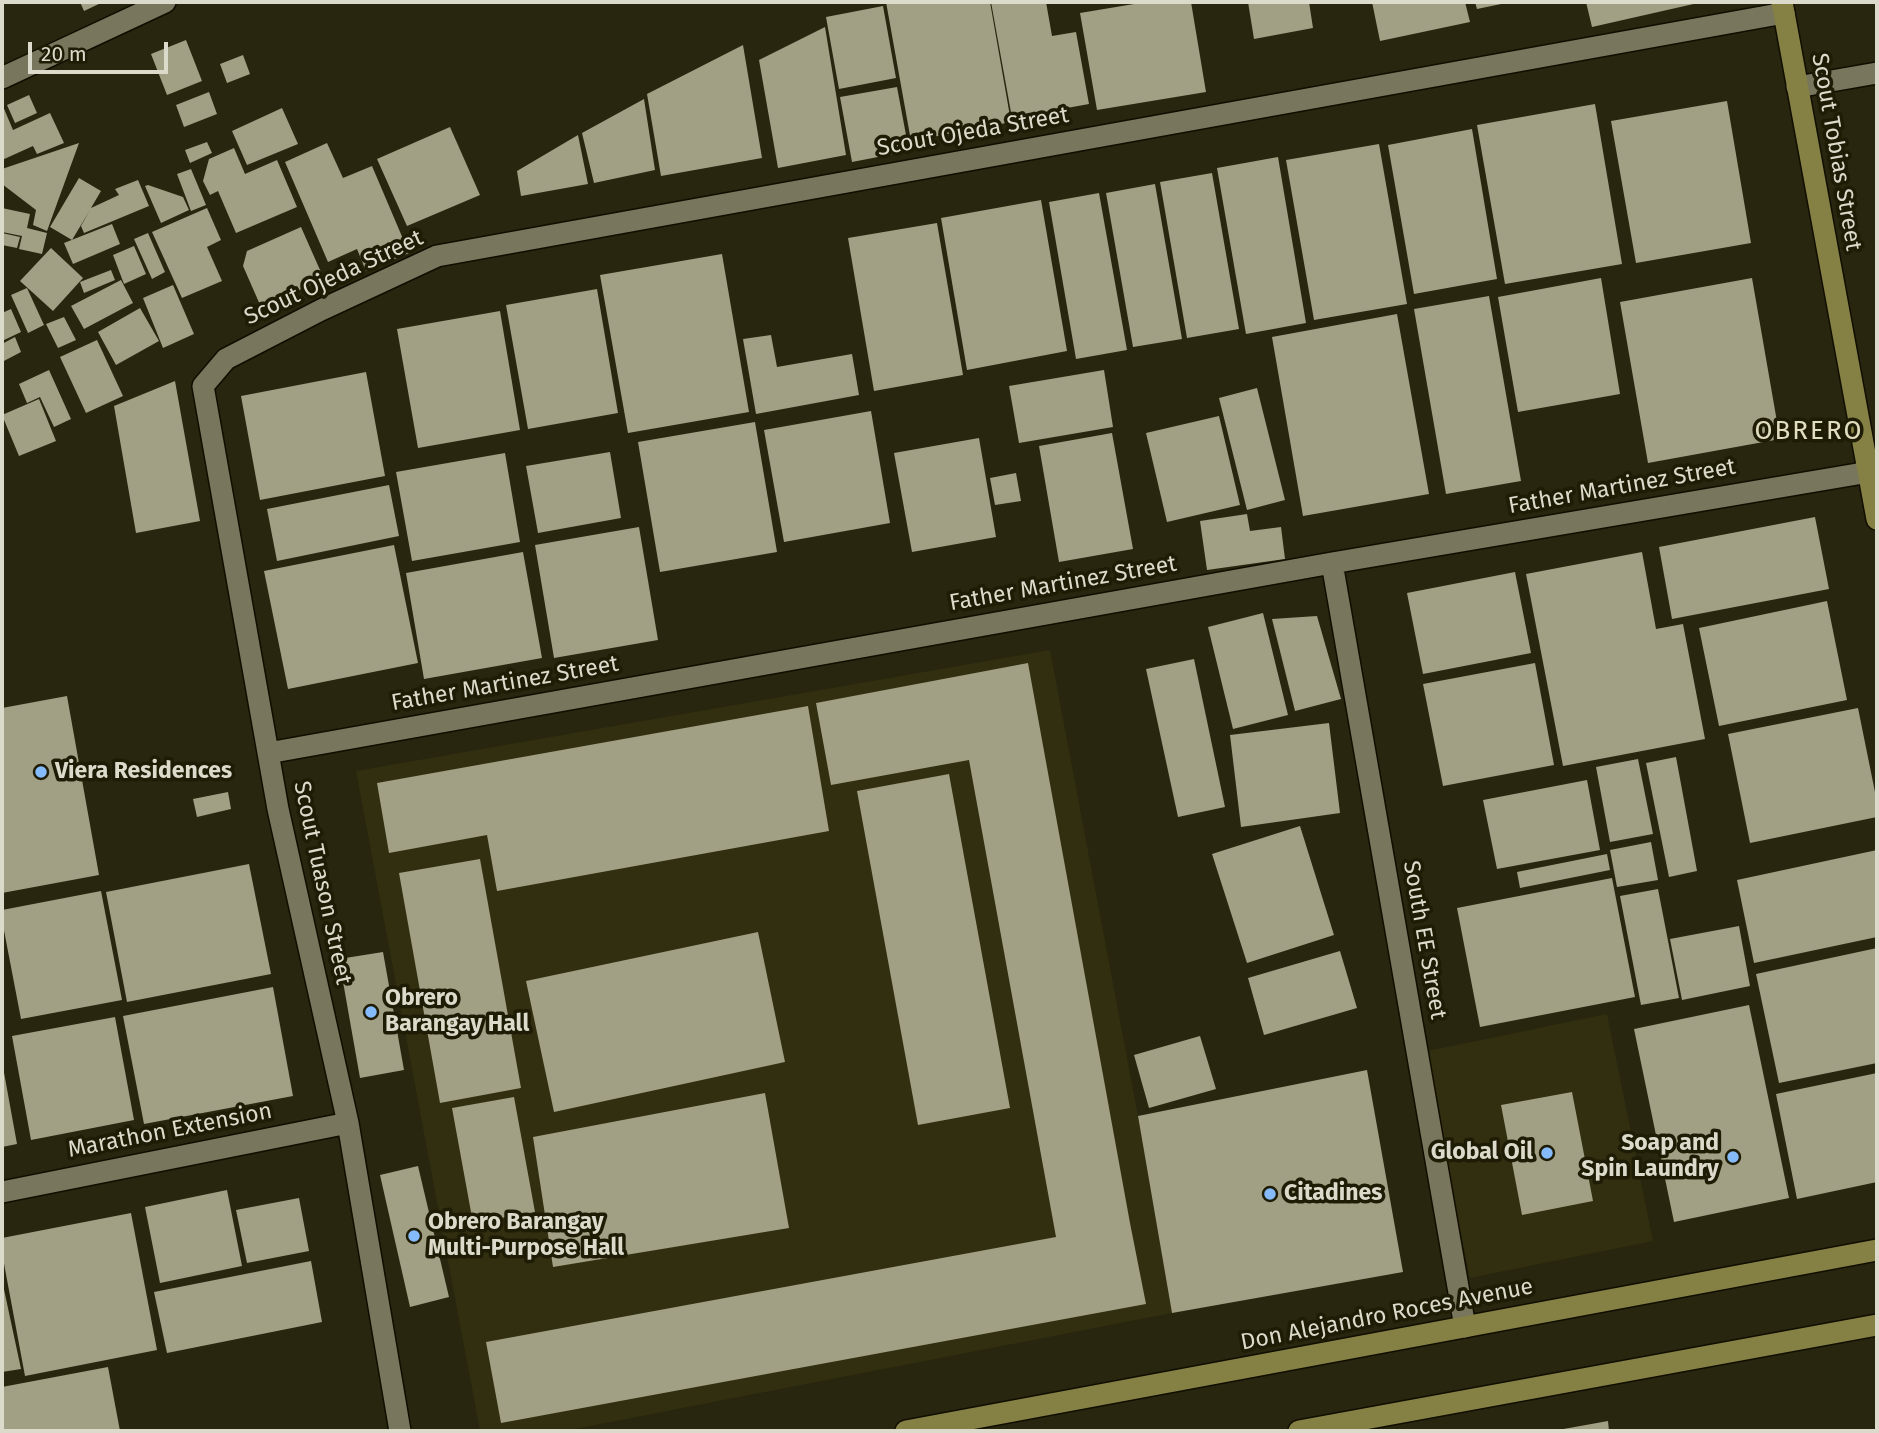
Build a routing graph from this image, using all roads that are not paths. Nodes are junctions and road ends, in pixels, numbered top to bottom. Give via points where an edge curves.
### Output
1 (165, 2) edge
2 (1783, 7) edge
3 (1877, 73) edge
4 (2, 78) edge
5 (1797, 87) junction
6 (203, 386) joint
7 (1869, 472) junction
8 (1877, 519) edge
9 (1332, 563) junction
10 (268, 753) junction
11 (348, 1123) junction
12 (2, 1192) edge
13 (1877, 1250) edge
14 (1877, 1325) edge
15 (1465, 1327) junction
16 (400, 1431) edge
17 (906, 1431) edge
18 (1299, 1431) edge

1 - 4 street
2 - 5 main road, Scout Tobias Street
2 - 6 street, Scout Ojeda Street via 437,256 226,359
3 - 5 street
5 - 7 main road, Scout Tobias Street
6 - 10 street, Scout Tuason Street
7 - 8 main road, Scout Tobias Street
7 - 9 street, Father Martinez Street
9 - 10 street, Father Martinez Street
9 - 15 street, South EE Street
10 - 11 street, Scout Tuason Street
11 - 12 street, Marathon Extension
11 - 16 street, Scout Tuason Street
13 - 15 main road, Don Alejandro Roces Avenue
14 - 18 main road
15 - 17 main road, Don Alejandro Roces Avenue

